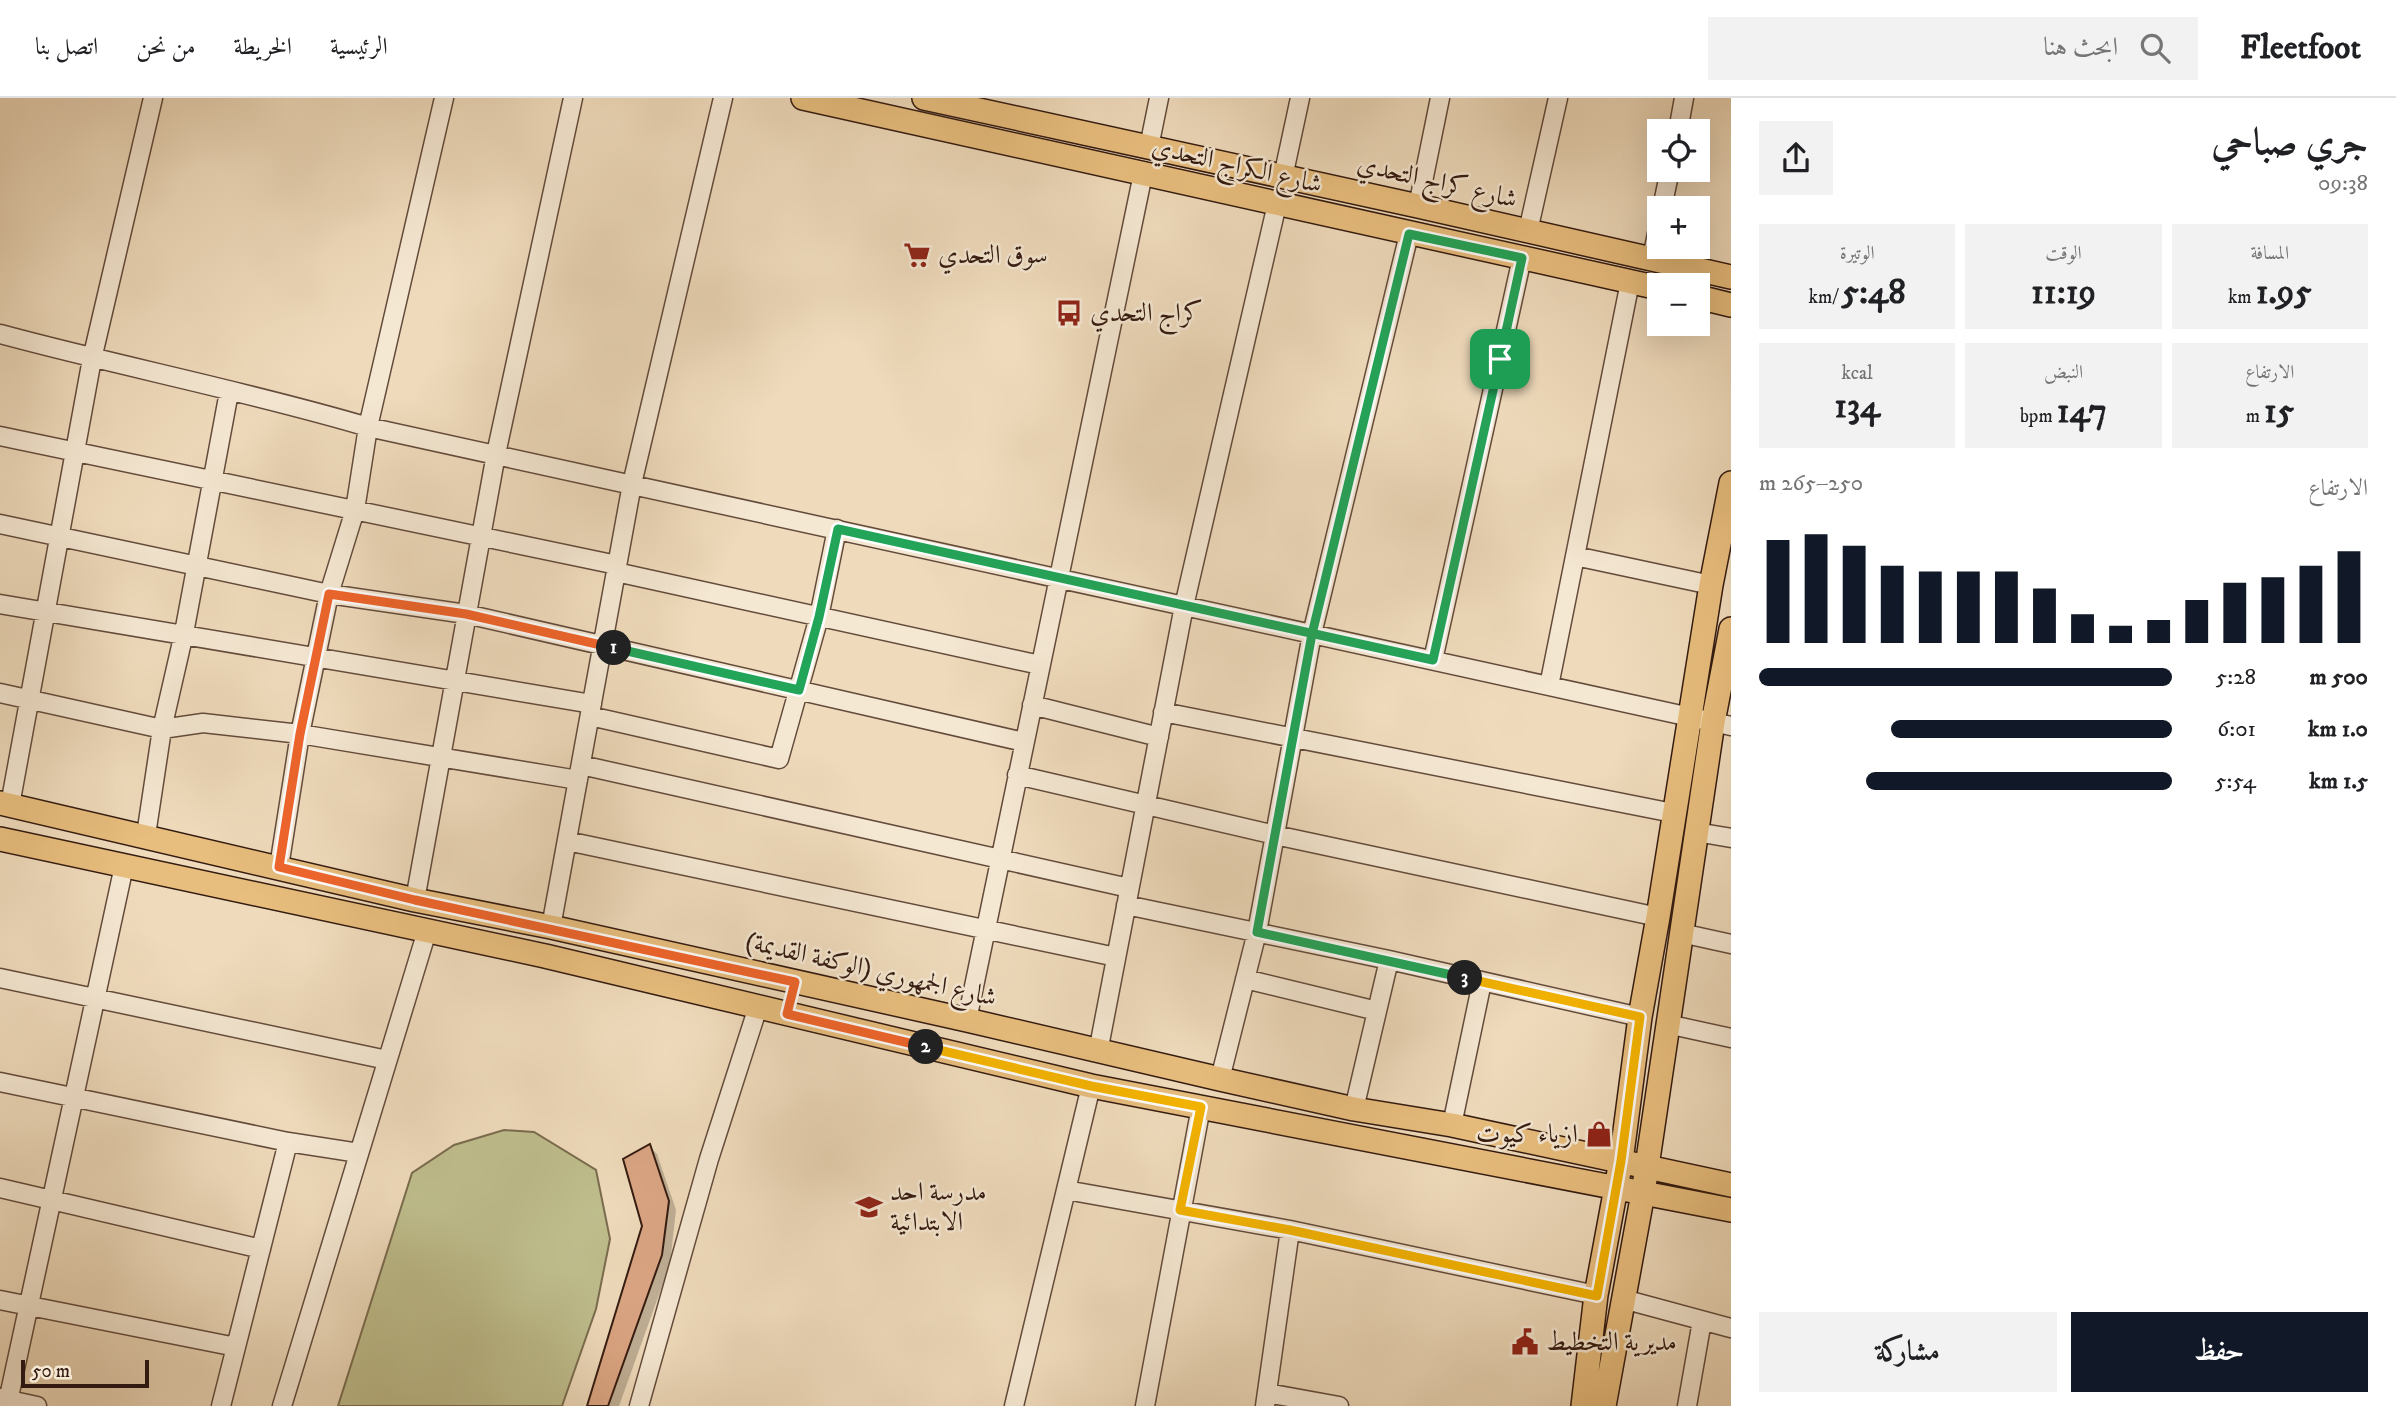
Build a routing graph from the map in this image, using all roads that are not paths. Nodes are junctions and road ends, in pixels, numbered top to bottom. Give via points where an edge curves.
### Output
1 (153, 98) edge
2 (444, 98) edge
3 (573, 98) edge
4 (723, 98) edge
5 (803, 98) edge
6 (924, 98) edge
7 (1159, 98) edge
8 (1300, 98) edge
9 (1440, 98) edge
10 (1558, 98) edge
11 (1684, 98) edge
12 (1680, 119) edge
13 (1149, 147) junction
14 (1143, 174) junction
15 (1283, 177) junction
16 (1277, 204) junction
17 (1418, 206) junction
18 (1528, 231) junction
19 (1409, 234) junction
20 (1647, 257) edge
21 (1522, 258) junction
22 (1656, 259) edge
23 (1731, 277) edge
24 (1630, 282) junction
25 (1647, 286) edge
26 (1710, 300) edge
27 (1731, 305) edge
28 (0, 334) edge
29 (92, 359) junction
30 (229, 392) junction
31 (368, 427) junction
32 (0, 436) edge
33 (74, 452) junction
34 (496, 454) junction
35 (212, 479) junction
36 (1731, 483) edge
37 (632, 484) junction
38 (355, 510) junction
39 (0, 524) edge
40 (838, 529) junction
41 (59, 536) junction
42 (480, 536) junction
43 (1575, 556) junction
44 (196, 565) junction
45 (617, 568) junction
46 (1058, 578) junction
47 (1711, 585) junction
48 (329, 594) junction
49 (0, 604) edge
50 (1184, 606) junction
51 (45, 612) junction
52 (466, 614) junction
53 (819, 617) junction
54 (1731, 629) edge
55 (184, 633) junction
56 (1312, 634) junction
57 (603, 645) junction
58 (317, 656) junction
59 (1433, 660) junction
60 (1040, 666) junction
61 (454, 680) junction
62 (1549, 686) junction
63 (799, 690) junction
64 (0, 693) edge
65 (28, 699) junction
66 (1032, 705) junction
67 (591, 710) junction
68 (1163, 712) junction
69 (1689, 717) junction
70 (1722, 724) edge
71 (162, 729) junction
72 (300, 734) junction
73 (1158, 737) junction
74 (1293, 738) junction
75 (1024, 742) junction
76 (440, 756) junction
77 (580, 772) junction
78 (1017, 775) junction
79 (1146, 803) junction
80 (5, 804) edge
81 (1673, 813) junction
82 (1696, 832) junction
83 (145, 835) junction
84 (1275, 835) junction
85 (1731, 838) edge
86 (0, 839) edge
87 (568, 841) junction
88 (1000, 858) junction
89 (124, 866) junction
90 (279, 867) junction
91 (1127, 896) junction
92 (415, 900) junction
93 (1658, 917) junction
94 (551, 928) junction
95 (986, 928) junction
96 (427, 931) junction
97 (1257, 932) junction
98 (1681, 933) junction
99 (1731, 944) edge
100 (1116, 957) junction
101 (1389, 960) junction
102 (0, 978) edge
103 (1245, 979) junction
104 (795, 982) junction
105 (1482, 982) junction
106 (96, 999) junction
107 (758, 1007) junction
108 (1377, 1011) junction
109 (787, 1014) junction
110 (1640, 1017) junction
111 (967, 1020) junction
112 (1667, 1024) junction
113 (1731, 1038) edge
114 (1042, 1039) junction
115 (1098, 1052) junction
116 (387, 1060) junction
117 (1035, 1073) junction
118 (1220, 1079) junction
119 (0, 1082) edge
120 (1091, 1086) junction
121 (73, 1098) junction
122 (1201, 1107) junction
123 (1354, 1109) junction
124 (1452, 1125) junction
125 (288, 1142) junction
126 (359, 1153) junction
127 (1621, 1161) junction
128 (1646, 1166) junction
129 (1731, 1185) edge
130 (1616, 1187) junction
131 (0, 1188) edge
132 (1066, 1190) junction
133 (1643, 1193) junction
134 (52, 1200) junction
135 (1180, 1210) junction
136 (1731, 1210) edge
137 (1290, 1230) junction
138 (261, 1249) junction
139 (1597, 1296) junction
140 (1623, 1299) junction
141 (0, 1300) edge
142 (29, 1306) junction
143 (1702, 1321) junction
144 (1731, 1328) edge
145 (236, 1348) junction
146 (1266, 1399) edge
147 (5, 1401) edge
148 (37, 1406) edge
149 (221, 1406) edge
150 (282, 1406) edge
151 (639, 1406) edge
152 (1014, 1406) edge
153 (1145, 1406) edge
154 (1339, 1406) edge
155 (1583, 1406) edge
156 (1604, 1406) edge
157 (1688, 1406) edge

1 - 29 street
2 - 31 street
3 - 34 street
4 - 37 street
5 - 14 main road, شارع الكراج التحدي
6 - 13 main road, شارع كراج التحدي
7 - 13 street
8 - 15 street
9 - 17 street
10 - 18 street
11 - 12 street
13 - 15 main road, شارع كراج التحدي
14 - 16 main road, شارع الكراج التحدي
14 - 46 street
15 - 17 main road, شارع كراج التحدي
16 - 19 main road, شارع الكراج التحدي
16 - 50 street
17 - 18 main road, شارع كراج التحدي
18 - 20 main road, شارع كراج التحدي
19 - 21 main road, شارع الكراج التحدي
19 - 56 street
21 - 24 main road, شارع الكراج التحدي
21 - 59 street
22 - 23 main road, شارع كراج التحدي
24 - 25 main road, شارع الكراج التحدي
24 - 43 street
26 - 27 main road
28 - 29 street
29 - 30 street
29 - 33 street
30 - 31 street
30 - 35 street
31 - 34 street
31 - 38 street
32 - 33 street
33 - 35 street
33 - 41 street
34 - 37 street
34 - 42 street
35 - 38 street
35 - 44 street
36 - 47 main road
37 - 40 street
37 - 45 street
38 - 42 street
38 - 48 street
39 - 41 street
40 - 46 street
40 - 53 street
41 - 44 street
41 - 51 street
42 - 45 street
42 - 52 street
43 - 47 street
43 - 62 street
44 - 48 street
44 - 55 street
45 - 53 street
45 - 57 street
46 - 50 street
46 - 60 street
47 - 69 main road
48 - 52 street
48 - 58 street
49 - 51 street
50 - 56 street
50 - 68 street
51 - 55 street
51 - 65 street
52 - 57 street
52 - 61 street
53 - 60 street
53 - 63 street
54 - 70 main road
55 - 58 street
55 - 71 street
56 - 59 street
56 - 74 street
57 - 63 street
57 - 67 street
58 - 61 street
58 - 72 street
59 - 62 street
60 - 66 street
61 - 67 street
61 - 76 street
62 - 69 street
63 - 67 street via 779,759
63 - 75 street
64 - 65 street
65 - 71 street
65 - 80 street
66 - 73 street
66 - 75 street
67 - 77 street
68 - 73 street
68 - 74 street
69 - 70 street
69 - 81 main road
70 - 82 main road
71 - 72 street via 203,723
71 - 83 street
72 - 76 street
72 - 90 street
73 - 79 street
74 - 81 street
74 - 84 street
75 - 78 street
76 - 77 street
76 - 92 street
77 - 87 street
77 - 88 street
78 - 79 street
78 - 88 street
79 - 84 street
79 - 91 street
80 - 83 main road, شارع الجمهوري (الوكفة القديمة)
81 - 93 main road
82 - 85 street
82 - 98 main road
83 - 90 main road, شارع الجمهوري (الوكفة القديمة)
84 - 93 street
84 - 97 street
86 - 89 main road
87 - 94 street
87 - 95 street
88 - 91 street
88 - 95 street
89 - 96 main road
89 - 106 street
90 - 92 main road, شارع الجمهوري (الوكفة القديمة)
91 - 97 street
91 - 100 street
92 - 94 main road, شارع الجمهوري (الوكفة القديمة)
93 - 110 main road
94 - 104 main road, شارع الجمهوري (الوكفة القديمة)
95 - 100 street
95 - 111 street
96 - 107 main road
96 - 116 street
97 - 101 street
97 - 103 street
98 - 99 street
98 - 112 main road
100 - 115 street
101 - 105 street
101 - 108 street
102 - 106 street
103 - 108 street
103 - 118 street
104 - 109 main road
104 - 111 main road, شارع الجمهوري (الوكفة القديمة)
105 - 110 street
105 - 124 street
106 - 116 street
106 - 121 street
107 - 109 main road
107 - 151 street via 709,1159
108 - 123 street
109 - 117 main road
110 - 127 main road
111 - 114 main road, شارع الجمهوري (الوكفة القديمة)
112 - 113 street
112 - 128 main road
114 - 115 main road, شارع الجمهوري (الوكفة القديمة)
114 - 117 main road
115 - 118 main road, شارع الجمهوري (الوكفة القديمة)
116 - 126 street
117 - 120 main road
118 - 123 main road, شارع الجمهوري (الوكفة القديمة)
119 - 121 street
120 - 122 main road
120 - 132 street
121 - 125 street
121 - 134 street
122 - 130 main road
122 - 135 street
123 - 124 main road, شارع الجمهوري (الوكفة القديمة)
124 - 127 main road, شارع الجمهوري (الوكفة القديمة)
125 - 126 street
125 - 138 street
126 - 150 street
127 - 128 main road, شارع الجمهوري (الوكفة القديمة)
127 - 130 main road
128 - 129 main road, شارع الجمهوري (الوكفة القديمة)
128 - 133 main road
130 - 133 main road
130 - 139 main road
131 - 134 street
132 - 135 street
132 - 152 street
133 - 136 main road
133 - 140 main road
134 - 138 street
134 - 142 street
135 - 137 street
135 - 153 street
137 - 139 street
137 - 146 street
138 - 145 street
139 - 155 main road
140 - 143 street
140 - 156 main road
141 - 142 street
142 - 145 street
142 - 147 street
143 - 144 street
143 - 157 street
145 - 149 street
146 - 154 street
147 - 148 street

